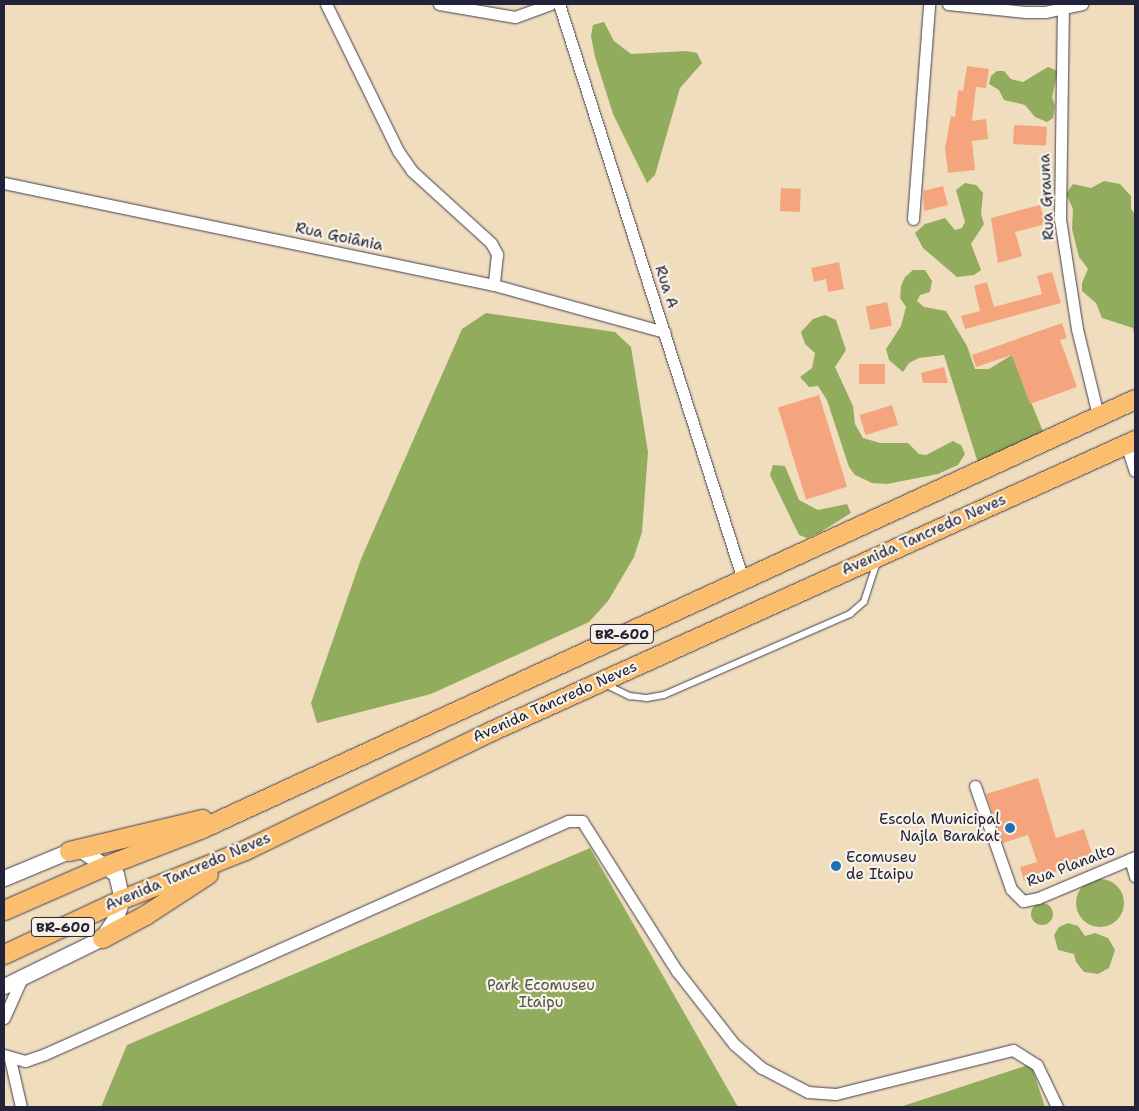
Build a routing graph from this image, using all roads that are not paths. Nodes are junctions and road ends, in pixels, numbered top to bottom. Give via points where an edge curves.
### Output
1 (326, 4) edge
2 (440, 4) edge
3 (550, 4) edge
4 (559, 4) edge
5 (929, 4) edge
6 (948, 4) edge
7 (1082, 4) edge
8 (1063, 6) edge
9 (4, 182) edge
10 (913, 219) dead end
11 (494, 285) junction
12 (665, 332) junction
13 (1135, 399) edge
14 (1098, 415) junction
15 (1130, 442) edge
16 (1135, 471) edge
17 (878, 557) junction
18 (743, 580) junction
19 (601, 682) junction
20 (975, 786) dead end
21 (233, 812) junction
22 (245, 850) junction
23 (69, 851) junction
24 (1132, 858) edge
25 (107, 865) junction
26 (1135, 876) edge
27 (4, 878) edge
28 (122, 899) junction
29 (4, 910) edge
30 (102, 938) junction
31 (4, 954) edge
32 (22, 978) junction
33 (4, 986) edge
34 (4, 1018) edge
35 (7, 1057) edge
36 (21, 1107) edge
37 (1057, 1107) edge

1 - 11 street via 398,151 412,171 491,243 497,254
2 - 3 street via 515,18
4 - 12 street, Rua A
5 - 10 street
6 - 8 street via 1026,12
7 - 8 street
8 - 14 street, Rua Grauna via 1060,219 1077,329
9 - 11 street, Rua Goiânia
11 - 12 street, Rua Goiânia
12 - 18 street, Rua A
13 - 14 main road, BR-600
14 - 18 main road, BR-600
15 - 16 street
15 - 17 main road, Avenida Tancredo Neves / BR-600
17 - 19 main road, Avenida Tancredo Neves / BR-600
17 - 19 lane via 864,602 850,614 664,695 630,696
18 - 21 main road, BR-600
19 - 22 main road, Avenida Tancredo Neves / BR-600 via 491,731
20 - 24 street, Rua Planalto via 1011,890 1022,901 1038,898
21 - 23 main road
21 - 25 main road, BR-600 via 200,829
22 - 28 main road, Avenida Tancredo Neves / BR-600
22 - 30 main road via 145,915
23 - 25 street via 83,851
23 - 27 street
24 - 26 street
25 - 28 street via 116,874
25 - 29 main road, BR-600
28 - 30 street via 116,917
28 - 31 main road, Avenida Tancredo Neves / BR-600
30 - 32 street
32 - 33 street
32 - 34 street
35 - 36 street
35 - 37 street via 25,1060 45,1054 568,821 582,821 677,971 734,1044 762,1068 808,1092 836,1094 1014,1050 1037,1065

